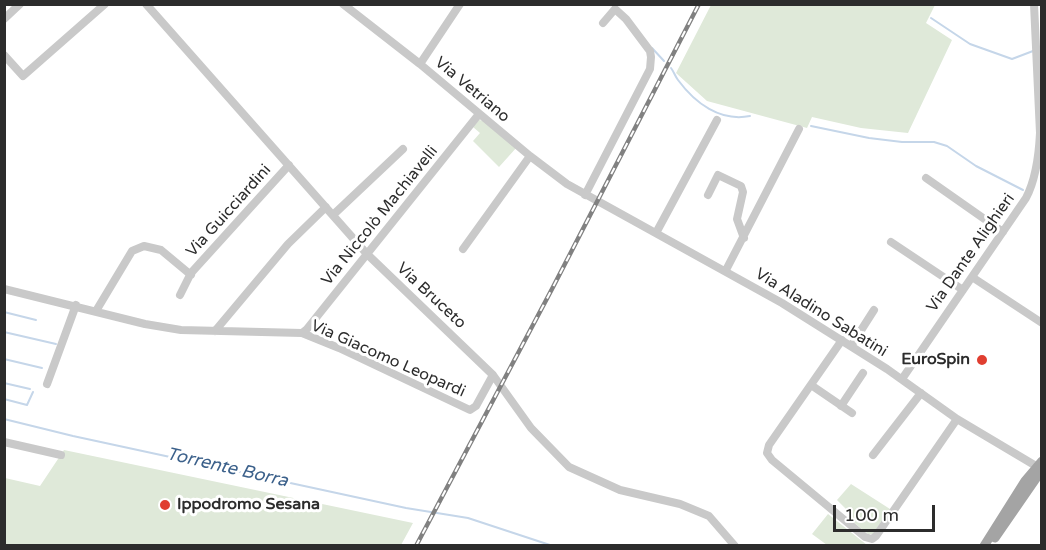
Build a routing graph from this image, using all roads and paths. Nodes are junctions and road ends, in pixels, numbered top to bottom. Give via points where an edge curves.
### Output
1 (20, 4) edge
2 (105, 4) edge
3 (146, 4) edge
4 (343, 4) edge
5 (460, 4) edge
6 (1034, 4) edge
7 (4, 19) edge
8 (603, 23) dead end
9 (4, 55) edge
10 (420, 64) junction
11 (479, 114) junction
12 (717, 120) dead end
13 (799, 129) dead end
14 (403, 149) dead end
15 (530, 156) junction
16 (289, 165) junction
17 (926, 178) dead end
18 (585, 195) junction
19 (708, 195) dead end
20 (326, 207) junction
21 (333, 215) junction
22 (1003, 232) junction
23 (656, 233) junction
24 (744, 238) junction
25 (891, 242) dead end
26 (463, 249) dead end
27 (367, 254) junction
28 (726, 270) junction
29 (191, 275) junction
30 (972, 277) junction
31 (4, 289) edge
32 (963, 290) junction
33 (180, 295) dead end
34 (76, 305) junction
35 (874, 310) dead end
36 (96, 311) junction
37 (1041, 323) edge
38 (215, 331) junction
39 (302, 333) junction
40 (842, 340) junction
41 (851, 346) junction
42 (863, 373) dead end
43 (493, 375) junction
44 (902, 379) junction
45 (47, 384) dead end
46 (811, 385) junction
47 (921, 393) junction
48 (841, 406) junction
49 (852, 413) dead end
50 (957, 419) junction
51 (4, 442) edge
52 (61, 455) dead end
53 (873, 455) dead end
54 (1040, 466) edge
55 (735, 546) edge
56 (984, 546) edge
57 (991, 546) edge

1 - 7 street
2 - 9 street via 23,76
3 - 16 street, Via Bruceto
4 - 10 street, Via Vetriano
5 - 10 street
6 - 22 street, Via Dante Alighieri via 1040,117 1037,159 1029,193
8 - 18 street via 615,9 626,19 650,51 650,69
10 - 11 street, Via Vetriano
11 - 15 street, Via Vetriano
11 - 27 street, Via Niccolò Machiavelli
12 - 23 street
13 - 24 street
14 - 21 street
15 - 18 street, Via Vetriano
15 - 26 street
16 - 20 street, Via Bruceto
16 - 29 street, Via Guicciardini
17 - 22 street
18 - 23 street, Via Aladino Sabatini
19 - 24 street via 717,175 741,186 737,221
20 - 21 street, Via Bruceto
20 - 38 street via 288,244
21 - 27 street, Via Bruceto
22 - 30 street, Via Dante Alighieri
23 - 28 street, Via Aladino Sabatini
24 - 28 street
25 - 32 street
27 - 39 street, Via Niccolò Machiavelli
27 - 43 street, Via Bruceto
28 - 40 street, Via Aladino Sabatini
29 - 33 street, Via Guicciardini
29 - 36 street, Via Guicciardini via 161,250 144,246 132,251
30 - 32 street, Via Dante Alighieri
30 - 37 street
31 - 34 street, Via Giacomo Leopardi
32 - 44 street, Via Dante Alighieri
34 - 36 street, Via Giacomo Leopardi
34 - 45 street
35 - 41 street
36 - 38 street, Via Giacomo Leopardi via 145,324
38 - 39 street, Via Giacomo Leopardi
39 - 43 street, Via Giacomo Leopardi via 470,410
40 - 41 street, Via Aladino Sabatini
40 - 46 street
41 - 44 street, Via Aladino Sabatini
42 - 48 street
43 - 55 street, Via Bruceto via 531,428 569,467 620,490 680,504 709,516
44 - 47 street, Via Aladino Sabatini
46 - 48 street
46 - 50 street via 769,445 768,456 870,539 876,536
47 - 50 street, Via Aladino Sabatini
47 - 53 street
48 - 49 street
50 - 54 street, Via Aladino Sabatini
51 - 52 street
54 - 56 main road
54 - 57 main road

